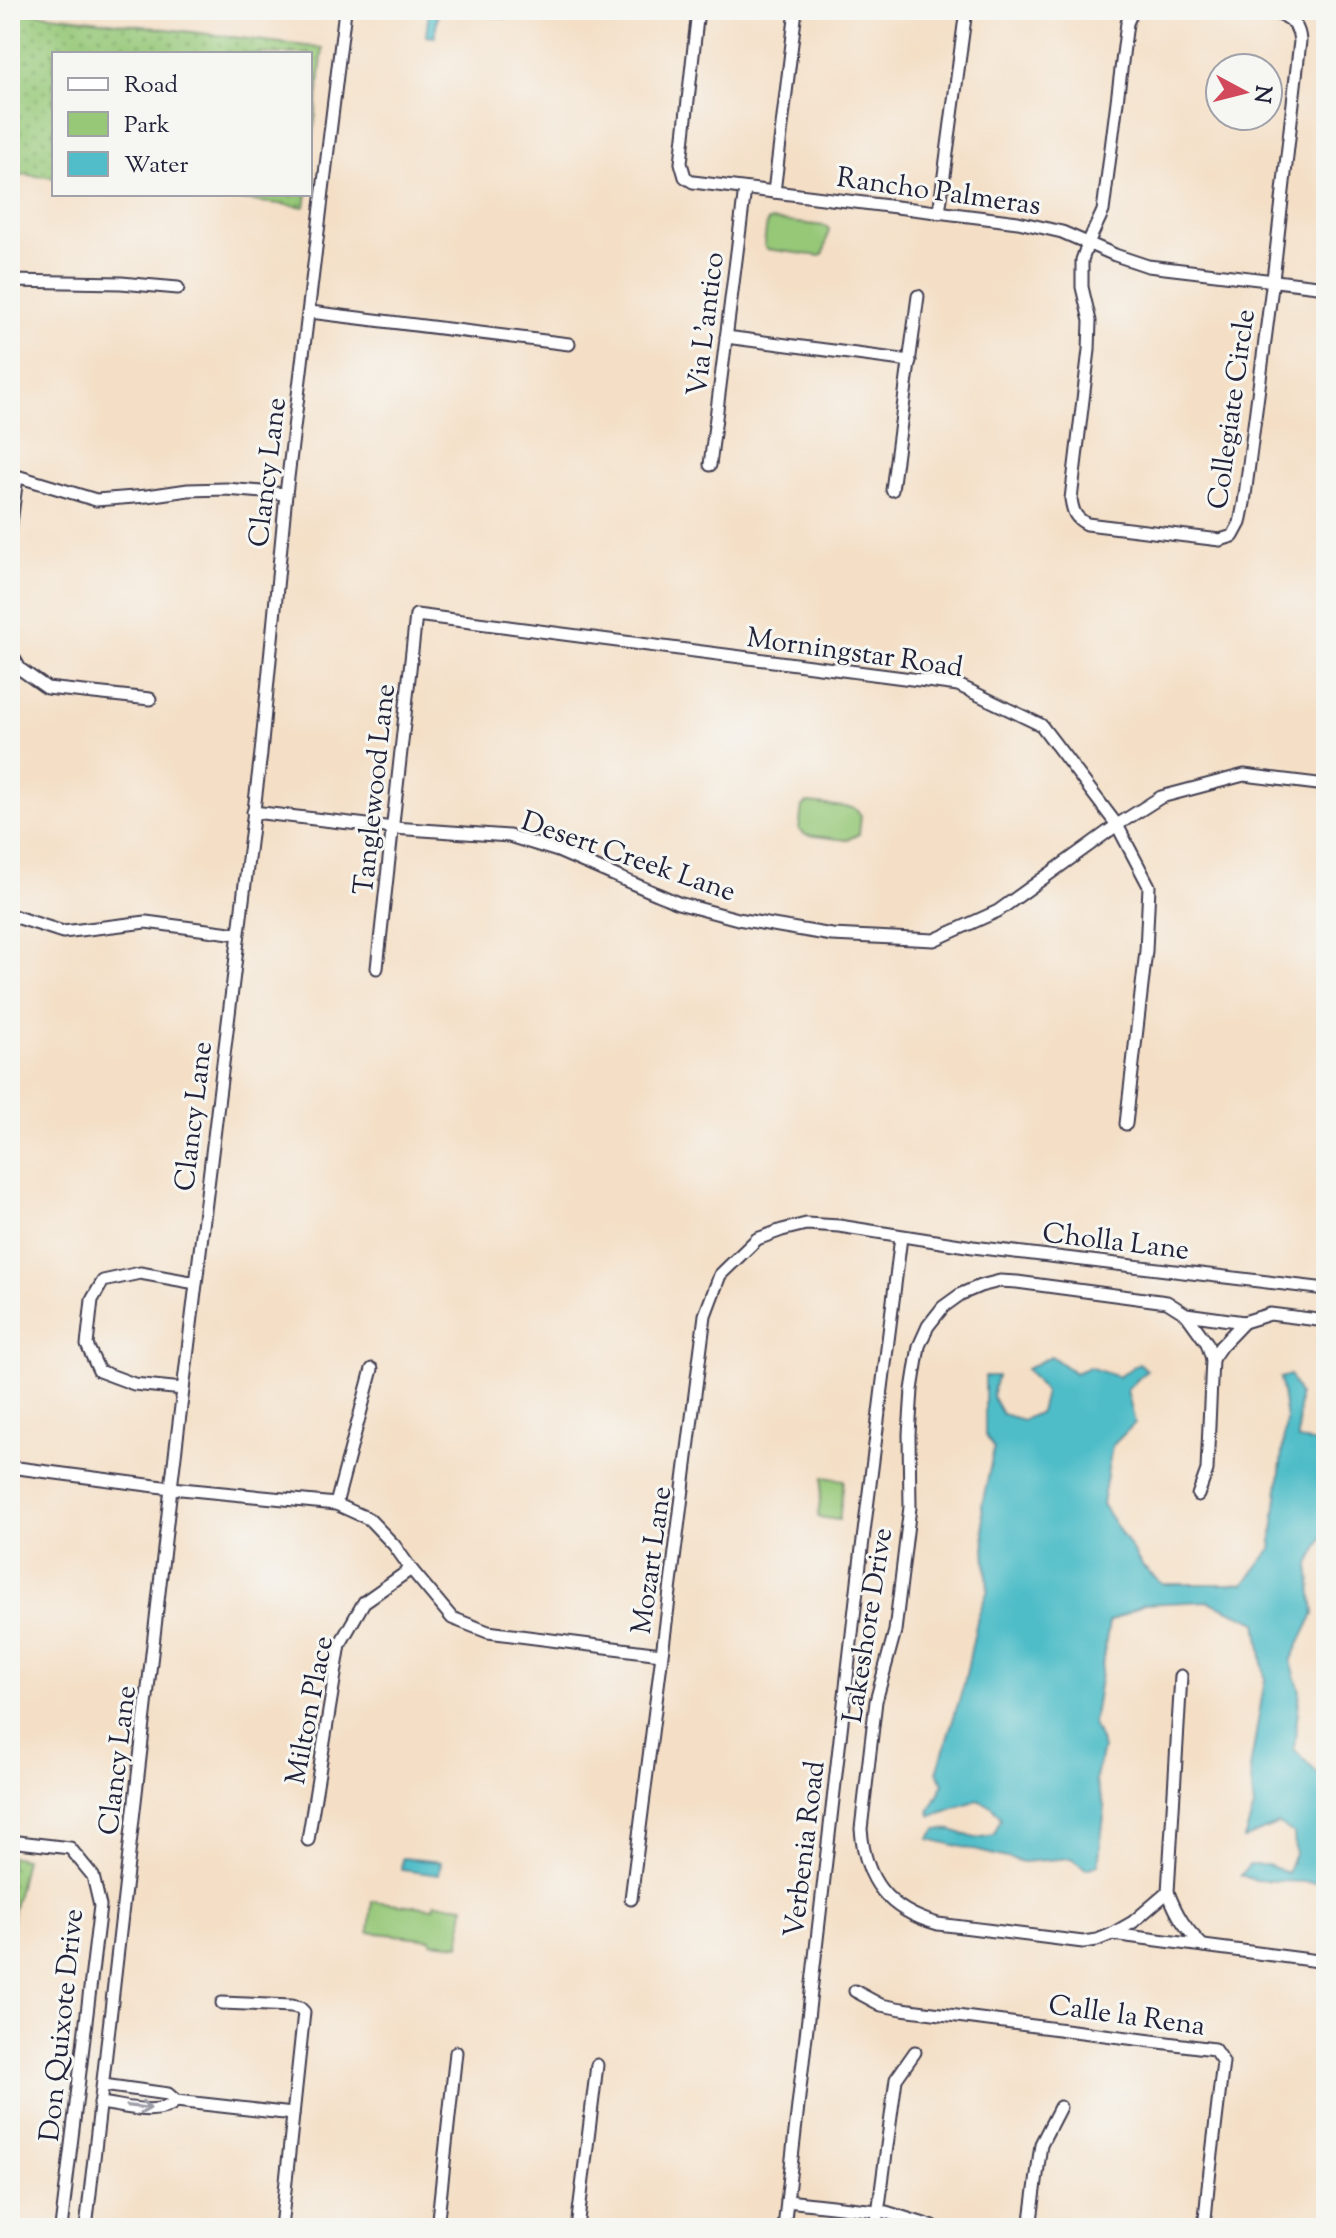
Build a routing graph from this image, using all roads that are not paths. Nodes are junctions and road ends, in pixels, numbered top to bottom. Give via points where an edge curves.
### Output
1 (345, 10) edge
2 (698, 10) edge
3 (796, 10) edge
4 (966, 10) edge
5 (1133, 10) edge
6 (1247, 10) edge
7 (745, 189) junction
8 (774, 192) junction
9 (939, 213) junction
10 (1088, 243) junction
11 (1272, 280) junction
12 (10, 281) edge
13 (1326, 287) edge
14 (178, 288) dead end
15 (918, 296) dead end
16 (310, 312) junction
17 (726, 337) junction
18 (569, 344) dead end
19 (910, 361) junction
20 (710, 465) dead end
21 (14, 476) edge
22 (892, 490) dead end
23 (286, 494) junction
24 (10, 531) edge
25 (416, 615) joint
26 (10, 651) edge
27 (150, 699) dead end
28 (1326, 785) edge
29 (253, 812) junction
30 (1117, 825) junction
31 (394, 828) junction
32 (10, 915) edge
33 (238, 934) junction
34 (377, 968) dead end
35 (1126, 1124) dead end
36 (901, 1237) junction
37 (196, 1283) junction
38 (1326, 1289) edge
39 (1186, 1314) junction
40 (1326, 1321) edge
41 (1244, 1322) junction
42 (1212, 1359) junction
43 (372, 1369) dead end
44 (183, 1389) junction
45 (10, 1467) edge
46 (171, 1488) junction
47 (1198, 1495) dead end
48 (336, 1504) junction
49 (411, 1569) junction
50 (661, 1654) junction
51 (1181, 1676) dead end
52 (308, 1840) dead end
53 (10, 1841) edge
54 (1168, 1892) junction
55 (631, 1899) dead end
56 (1112, 1934) junction
57 (1203, 1946) junction
58 (1326, 1962) edge
59 (855, 1991) dead end
60 (222, 2003) dead end
61 (456, 2052) dead end
62 (915, 2052) dead end
63 (597, 2065) dead end
64 (103, 2085) junction
65 (176, 2101) junction
66 (100, 2103) junction
67 (1060, 2107) dead end
68 (293, 2114) junction
69 (787, 2201) junction
70 (878, 2211) junction
71 (61, 2228) edge
72 (86, 2228) edge
73 (281, 2228) edge
74 (437, 2228) edge
75 (577, 2228) edge
76 (784, 2228) edge
77 (876, 2228) edge
78 (937, 2228) edge
79 (1030, 2228) edge
80 (1208, 2228) edge

1 - 16 street, Clancy Lane
2 - 7 street, Rancho Palmeras via 681,163 685,177 693,182
3 - 8 street
4 - 9 street
5 - 10 street via 1127,23 1103,211
6 - 11 street via 1293,20 1300,41
7 - 8 street, Rancho Palmeras
7 - 17 street, Via L'antico
8 - 9 street, Rancho Palmeras
9 - 10 street, Rancho Palmeras via 1018,222
10 - 11 street, Rancho Palmeras via 1148,266
10 - 11 street, Collegiate Circle via 1082,287 1090,321 1089,350 1071,499 1077,519 1087,524 1220,540 1233,536 1244,503
11 - 13 street, Rancho Palmeras
12 - 14 street
15 - 19 street
16 - 18 street
16 - 23 street, Clancy Lane
17 - 19 street
17 - 20 street, Via L'antico
19 - 22 street
21 - 23 street via 96,500 188,490
21 - 24 street
23 - 29 street, Clancy Lane
25 - 30 street, Morningstar Road via 958,685 1041,725
25 - 31 street, Tanglewood Lane
26 - 27 street via 20,669 47,688
28 - 30 street, Desert Creek Lane via 1244,775 1161,797
29 - 31 street, Desert Creek Lane
29 - 33 street, Clancy Lane
30 - 31 street, Desert Creek Lane via 998,911 934,940 832,935 738,919 678,903 558,851 509,836
30 - 35 street, Morningstar Road via 1149,886
31 - 34 street, Tanglewood Lane
32 - 33 street via 63,932 146,922
33 - 37 street, Clancy Lane
36 - 38 street, Cholla Lane
36 - 50 street, Mozart Lane via 806,1224 757,1239 720,1275 705,1315
36 - 69 street, Verbenia Road
37 - 44 street, Clancy Lane
37 - 44 street via 140,1273 103,1281 90,1315 87,1345 99,1371 134,1384
39 - 41 street, Lakeshore Drive
39 - 42 street
39 - 56 street, Lakeshore Drive via 1167,1302 1017,1282 980,1286 943,1307 928,1326 912,1390 910,1507 895,1631 876,1701 861,1829 869,1869 892,1902 938,1924 1083,1942
40 - 41 street, Lakeshore Drive via 1270,1314
41 - 42 street
42 - 47 street via 1207,1470
43 - 48 street
44 - 46 street, Clancy Lane
45 - 46 street, Mozart Lane
46 - 48 street, Mozart Lane
46 - 64 street, Clancy Lane
48 - 49 street, Mozart Lane via 369,1519
49 - 50 street, Mozart Lane via 452,1618 488,1632
49 - 52 street, Milton Place via 364,1602 340,1644
50 - 55 street
51 - 54 street
53 - 71 street, Don Quixote Drive via 70,1848 93,1876 100,1906
54 - 56 street
54 - 57 street via 1185,1929
56 - 57 street, Lakeshore Drive
57 - 58 street, Lakeshore Drive
59 - 80 street, Calle la Rena via 902,2009 1214,2049 1223,2062
60 - 68 street via 292,2006 304,2012
61 - 74 street
62 - 70 street via 896,2079
63 - 75 street
64 - 65 street via 168,2094
64 - 66 street, Clancy Lane
66 -> 65 street via 152,2109
65 - 68 street
66 - 72 street, Clancy Lane
67 - 79 street via 1041,2144
68 - 73 street
69 - 70 street
69 - 76 street, Verbenia Road
70 - 77 street
70 - 78 street

